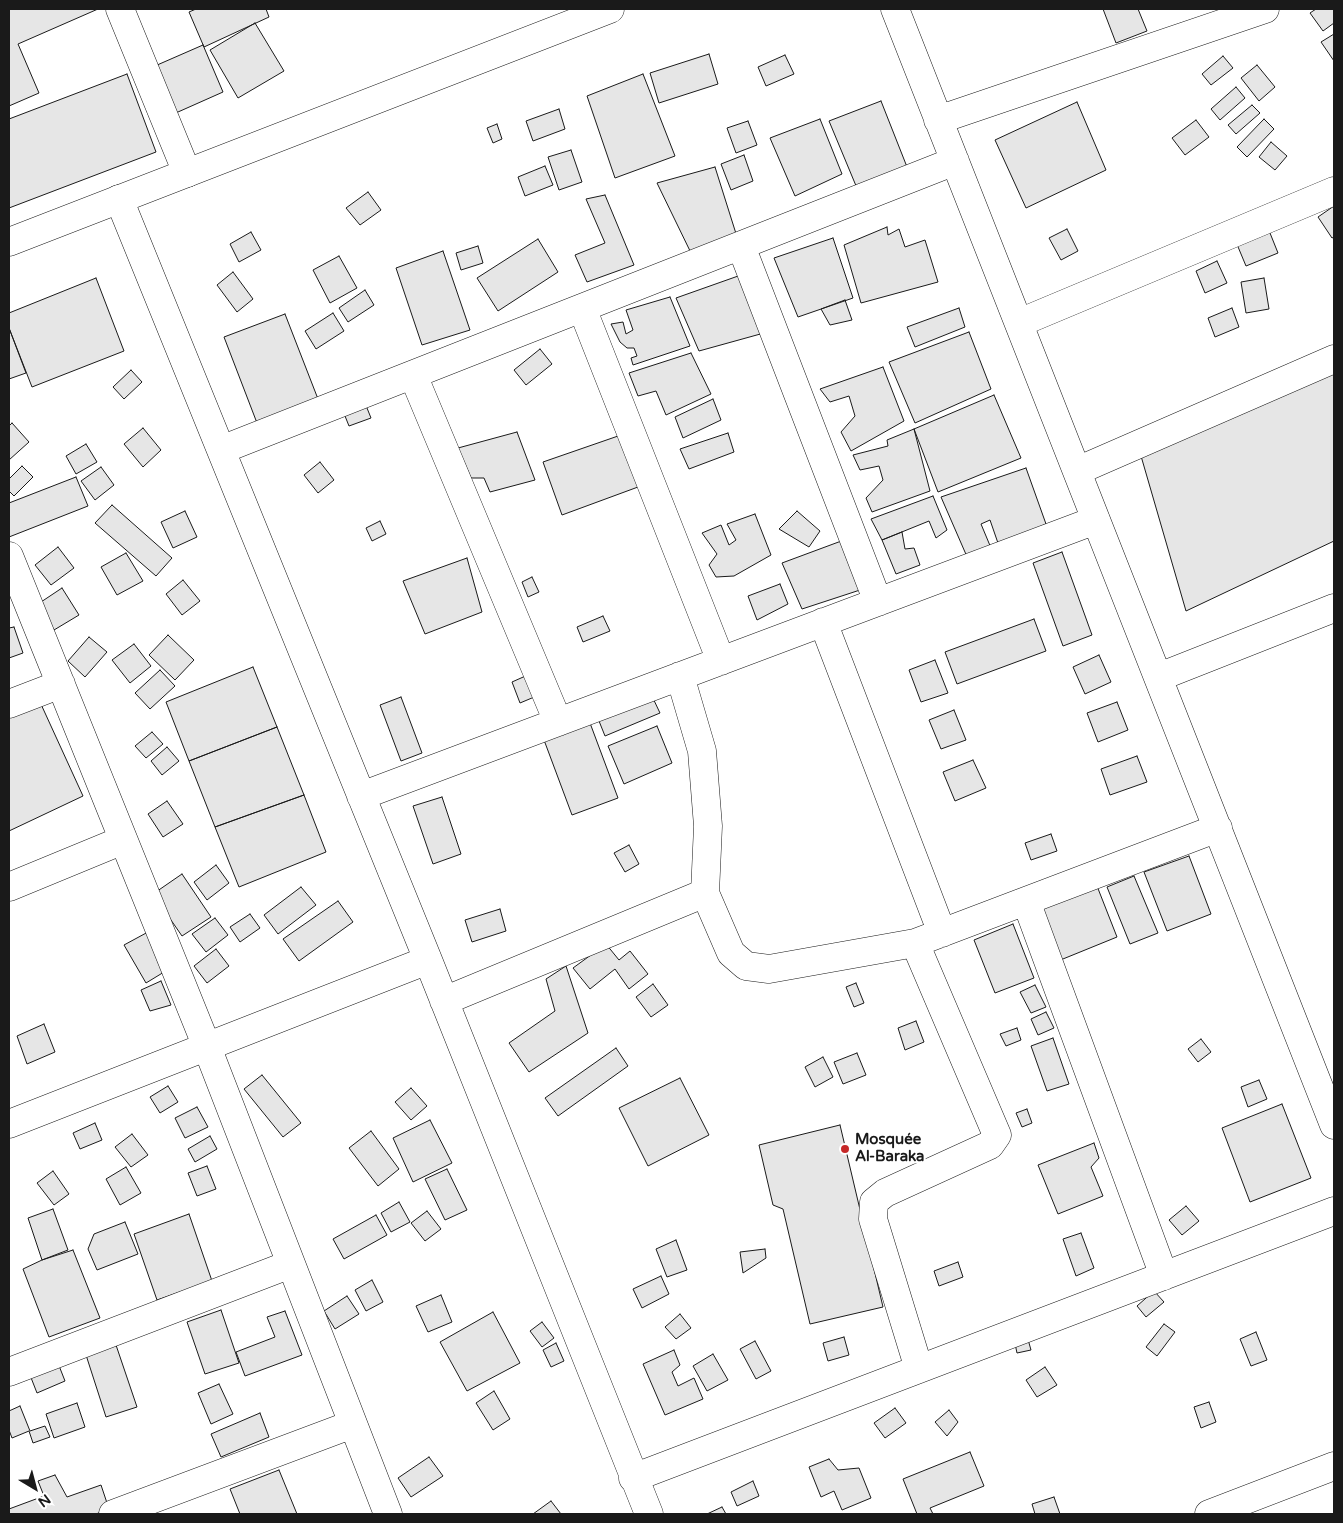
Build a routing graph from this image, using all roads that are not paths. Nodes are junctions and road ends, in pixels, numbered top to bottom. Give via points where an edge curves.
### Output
1 (120, 9) edge
2 (610, 9) edge
3 (895, 9) edge
4 (1265, 9) edge
5 (938, 120) junction
6 (955, 161) junction
7 (187, 173) junction
8 (1334, 191) edge
9 (119, 200) junction
10 (9, 242) edge
11 (741, 246) junction
12 (582, 308) junction
13 (1019, 323) junction
14 (1334, 359) edge
15 (413, 375) junction
16 (220, 450) junction
17 (1077, 470) junction
18 (1096, 520) junction
19 (9, 556) edge
20 (878, 602) junction
21 (1334, 608) edge
22 (823, 622) junction
23 (721, 661) junction
24 (680, 676) junction
25 (1159, 678) junction
26 (61, 684) junction
27 (9, 704) edge
28 (558, 722) junction
29 (362, 796) junction
30 (1218, 828) junction
31 (124, 840) junction
32 (9, 887) edge
33 (705, 893) junction
34 (1026, 901) junction
35 (942, 933) junction
36 (915, 943) junction
37 (428, 960) junction
38 (444, 1001) junction
39 (207, 1047) junction
40 (9, 1124) edge
41 (1334, 1124) edge
42 (1334, 1211) edge
43 (291, 1264) junction
44 (1164, 1276) junction
45 (919, 1369) junction
46 (9, 1372) edge
47 (353, 1424) junction
48 (1334, 1466) edge
49 (633, 1478) junction
50 (1240, 1509) edge
51 (113, 1514) edge
52 (388, 1514) edge
53 (649, 1514) edge
54 (1209, 1514) edge

1 - 7 street
2 - 7 street
3 - 5 street
4 - 5 street
5 - 6 street
6 - 11 street
6 - 13 street
7 - 9 street
8 - 13 street
9 - 10 street
9 - 16 street
11 - 12 street
11 - 20 street
12 - 15 street
12 - 23 street
13 - 17 street
14 - 17 street
15 - 16 street
15 - 28 street
16 - 29 street
17 - 18 street
18 - 20 street
18 - 25 street
19 - 26 street
20 - 22 street
21 - 25 street
22 - 23 street
22 - 35 street
23 - 24 street
24 - 28 street
24 - 33 street via 702,750 708,826
25 - 30 street
26 - 27 street
26 - 31 street
28 - 29 street
29 - 37 street
30 - 34 street
30 - 41 street
31 - 32 street
31 - 39 street
33 - 36 street via 731,953 746,966 769,969
33 - 38 street
34 - 35 street
34 - 44 street
35 - 36 street
36 - 45 street via 997,1135 990,1145 885,1193 874,1202 873,1219
37 - 38 street
37 - 39 street
38 - 49 street
39 - 40 street
39 - 43 street
42 - 44 street
43 - 46 street
43 - 47 street
44 - 45 street
45 - 49 street
47 - 51 street
47 - 52 street
48 - 50 street
49 - 53 street
50 - 54 street

